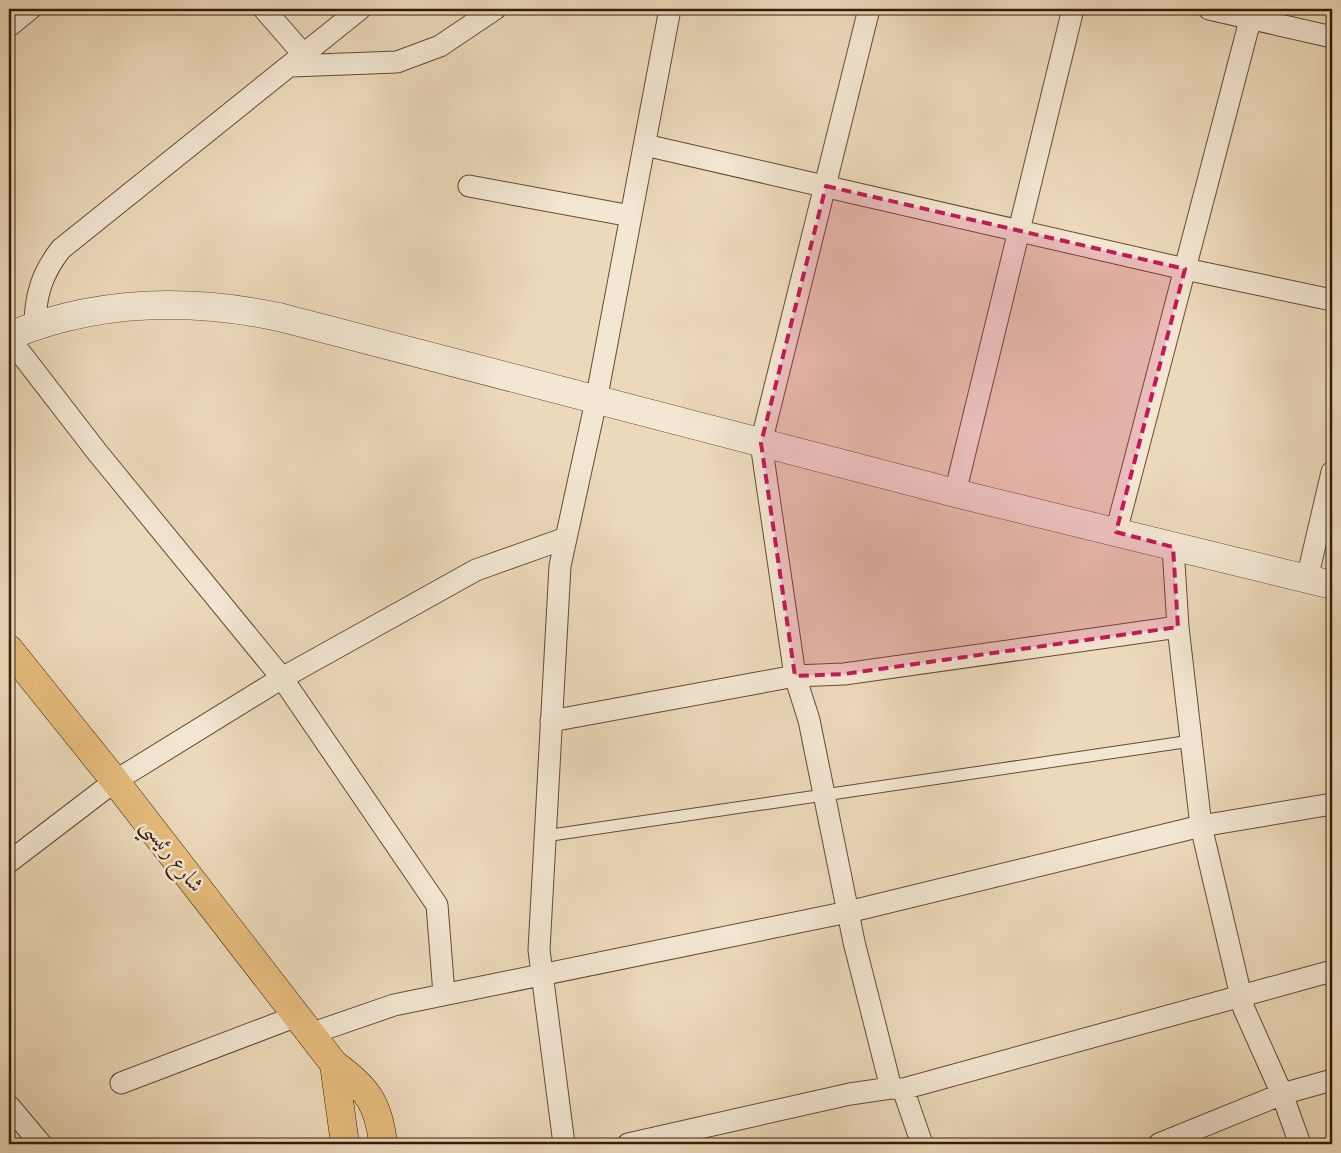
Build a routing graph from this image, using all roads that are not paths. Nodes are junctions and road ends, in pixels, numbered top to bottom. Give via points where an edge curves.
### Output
1 (30, 9) edge
2 (264, 9) edge
3 (360, 9) edge
4 (495, 9) edge
5 (670, 9) edge
6 (868, 9) edge
7 (1074, 9) edge
8 (1210, 9) edge
9 (1252, 13) edge
10 (9, 26) edge
11 (1332, 36) edge
12 (298, 60) junction
13 (645, 145) junction
14 (469, 186) dead end
15 (826, 186) junction
16 (632, 216) junction
17 (1019, 231) junction
18 (1185, 269) junction
19 (1332, 300) edge
20 (35, 326) junction
21 (9, 337) edge
22 (596, 401) junction
23 (761, 443) junction
24 (1332, 472) edge
25 (955, 494) junction
26 (1116, 532) junction
27 (566, 538) junction
28 (1173, 547) junction
29 (1320, 582) edge
30 (1178, 627) junction
31 (9, 649) edge
32 (795, 676) junction
33 (282, 678) junction
34 (551, 721) junction
35 (1190, 740) junction
36 (115, 781) junction
37 (824, 796) junction
38 (1332, 804) edge
39 (1201, 826) junction
40 (545, 836) junction
41 (9, 862) edge
42 (848, 912) junction
43 (1332, 971) edge
44 (542, 974) junction
45 (444, 994) junction
46 (1241, 996) junction
47 (304, 1025) junction
48 (334, 1064) junction
49 (1332, 1080) edge
50 (121, 1083) dead end
51 (897, 1088) junction
52 (1282, 1094) junction
53 (9, 1106) edge
54 (41, 1144) edge
55 (345, 1144) edge
56 (382, 1144) edge
57 (564, 1144) edge
58 (628, 1144) edge
59 (922, 1144) edge
60 (1160, 1144) edge
61 (1300, 1144) edge

1 - 10 street
2 - 12 street
3 - 12 street
4 - 12 street via 440,46 396,62
5 - 13 street
6 - 15 street
7 - 17 street
8 - 9 street
9 - 11 street
9 - 18 street
12 - 20 street via 61,249 51,262 37,294
13 - 15 street
13 - 16 street
14 - 16 street
15 - 17 street
15 - 23 street
16 - 22 street
17 - 18 street
17 - 25 street
18 - 19 street
18 - 26 street
20 - 21 street
20 - 22 street via 64,317 132,306 206,305 243,309
21 - 33 street via 97,452
22 - 23 street
22 - 27 street
23 - 25 street
23 - 32 street
24 - 29 street
25 - 26 street
26 - 28 street
27 - 33 street via 476,570
27 - 34 street via 560,566
28 - 29 street
28 - 30 street
30 - 32 street via 844,674
30 - 35 street
31 - 36 highway, شارع رئيسي
32 - 34 street
32 - 37 street via 809,720
33 - 36 street
33 - 45 street via 437,905
34 - 40 street
35 - 37 lane
35 - 39 street
36 - 41 street
36 - 47 highway, شارع رئيسي
37 - 40 lane
37 - 42 street
38 - 39 street
39 - 42 street
39 - 46 street
40 - 44 street via 539,950
42 - 44 street
42 - 51 street
43 - 46 street
44 - 45 street
44 - 57 street
45 - 47 street
46 - 51 street
46 - 52 street
47 - 48 highway, شارع رئيسي
47 - 50 street
48 - 55 highway
48 - 56 highway, شارع رئيسي via 364,1090 373,1104 381,1120
49 - 52 street
51 - 58 street via 850,1094
51 - 59 street
52 - 60 street
52 - 61 street
53 - 54 street

